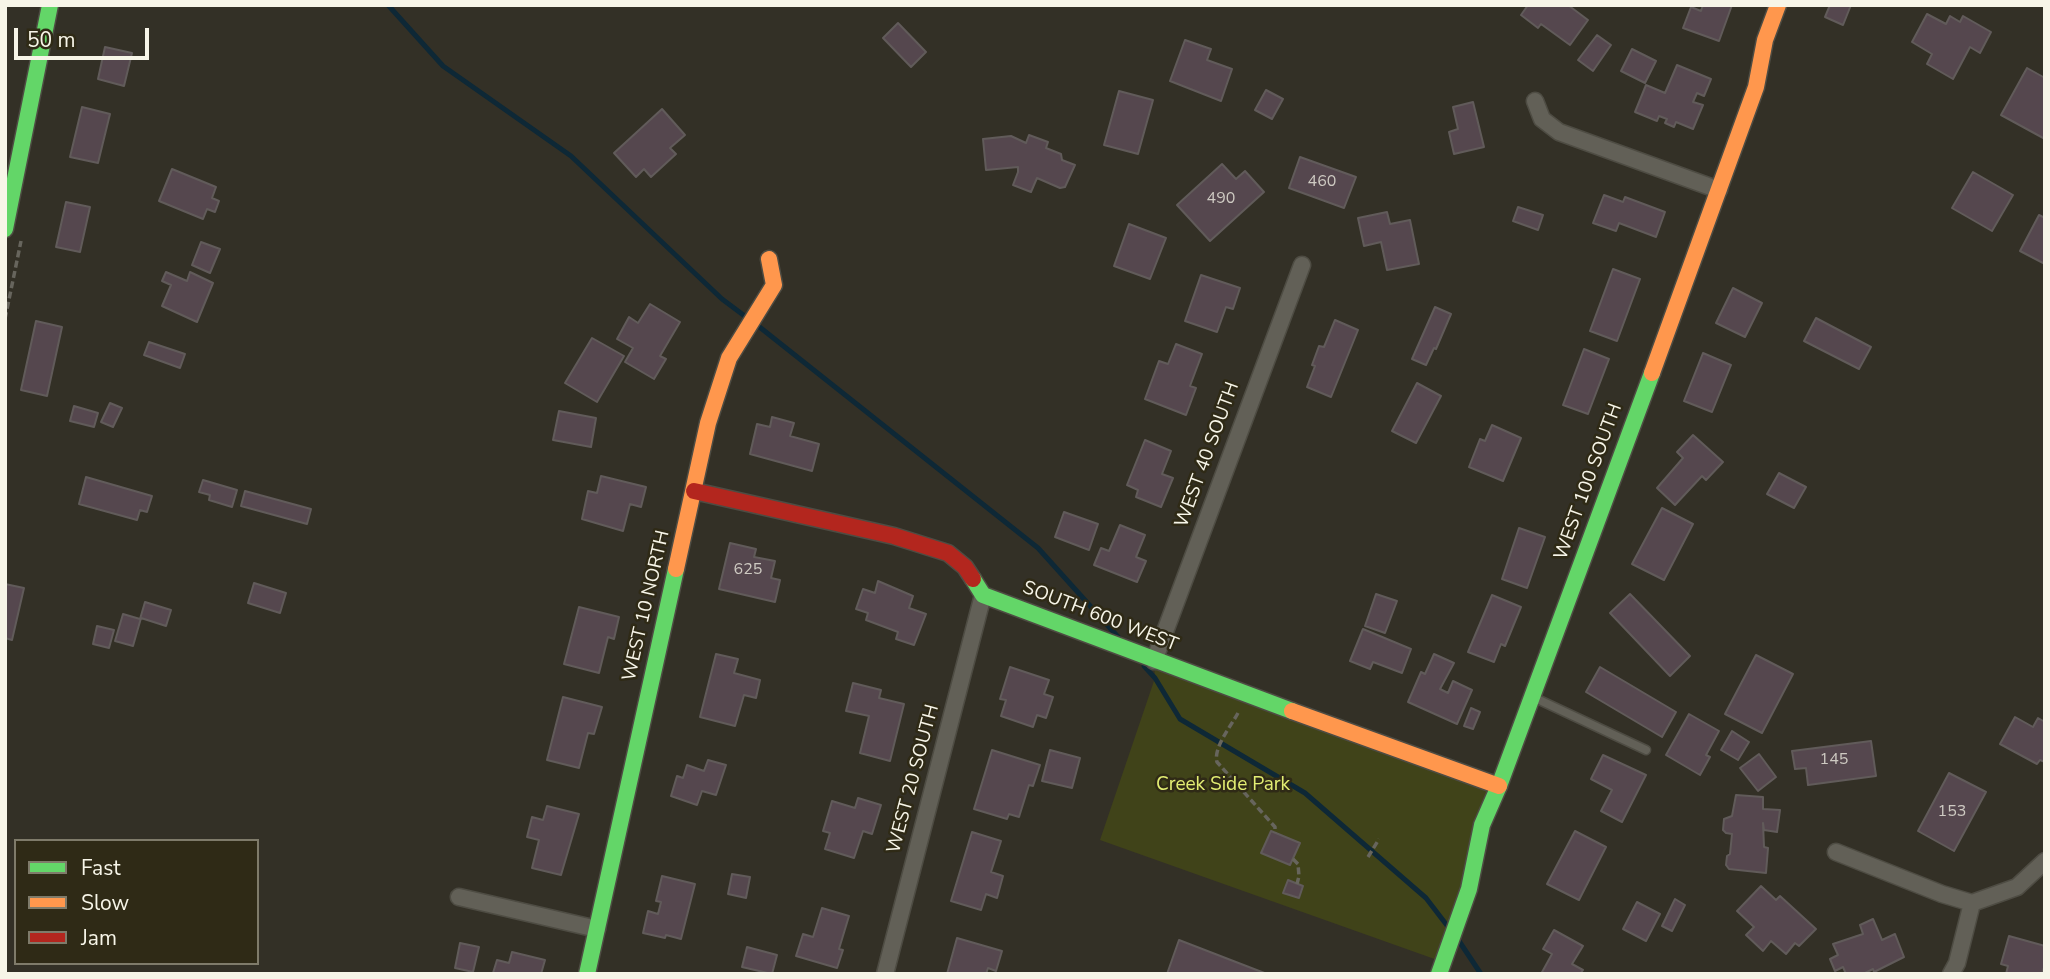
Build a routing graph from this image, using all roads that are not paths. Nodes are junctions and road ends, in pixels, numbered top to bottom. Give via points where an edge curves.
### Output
1 (50, 5) edge
2 (1778, 5) edge
3 (1535, 101) dead end
4 (1719, 190) junction
5 (5, 229) edge
6 (769, 259) dead end
7 (1301, 265) dead end
8 (694, 491) junction
9 (983, 595) junction
10 (1154, 661) junction
11 (1532, 697) junction
12 (1646, 750) dead end
13 (1499, 786) junction
14 (1836, 852) dead end
15 (2045, 861) edge
16 (459, 897) dead end
17 (1972, 903) junction
18 (597, 929) junction
19 (587, 974) edge
20 (885, 974) edge
21 (1439, 974) edge
22 (1951, 974) edge

1 - 5 street
2 - 4 street, WEST 100 SOUTH via 1756,87
3 - 4 street via 1542,119 1559,132
4 - 11 street, WEST 100 SOUTH
6 - 8 street, WEST 10 NORTH via 774,285 729,358 708,423
7 - 10 street, WEST 40 SOUTH
8 - 9 street via 894,536 948,553 965,567
8 - 18 street, WEST 10 NORTH
9 - 10 street, SOUTH 600 WEST
9 - 20 street, WEST 20 SOUTH
10 - 13 street, SOUTH 600 WEST
11 - 12 lane
11 - 13 street, WEST 100 SOUTH
13 - 21 street, WEST 100 SOUTH via 1482,825 1469,889
14 - 17 street
15 - 17 street via 2017,887
16 - 18 street
17 - 22 street
18 - 19 street, WEST 10 NORTH

